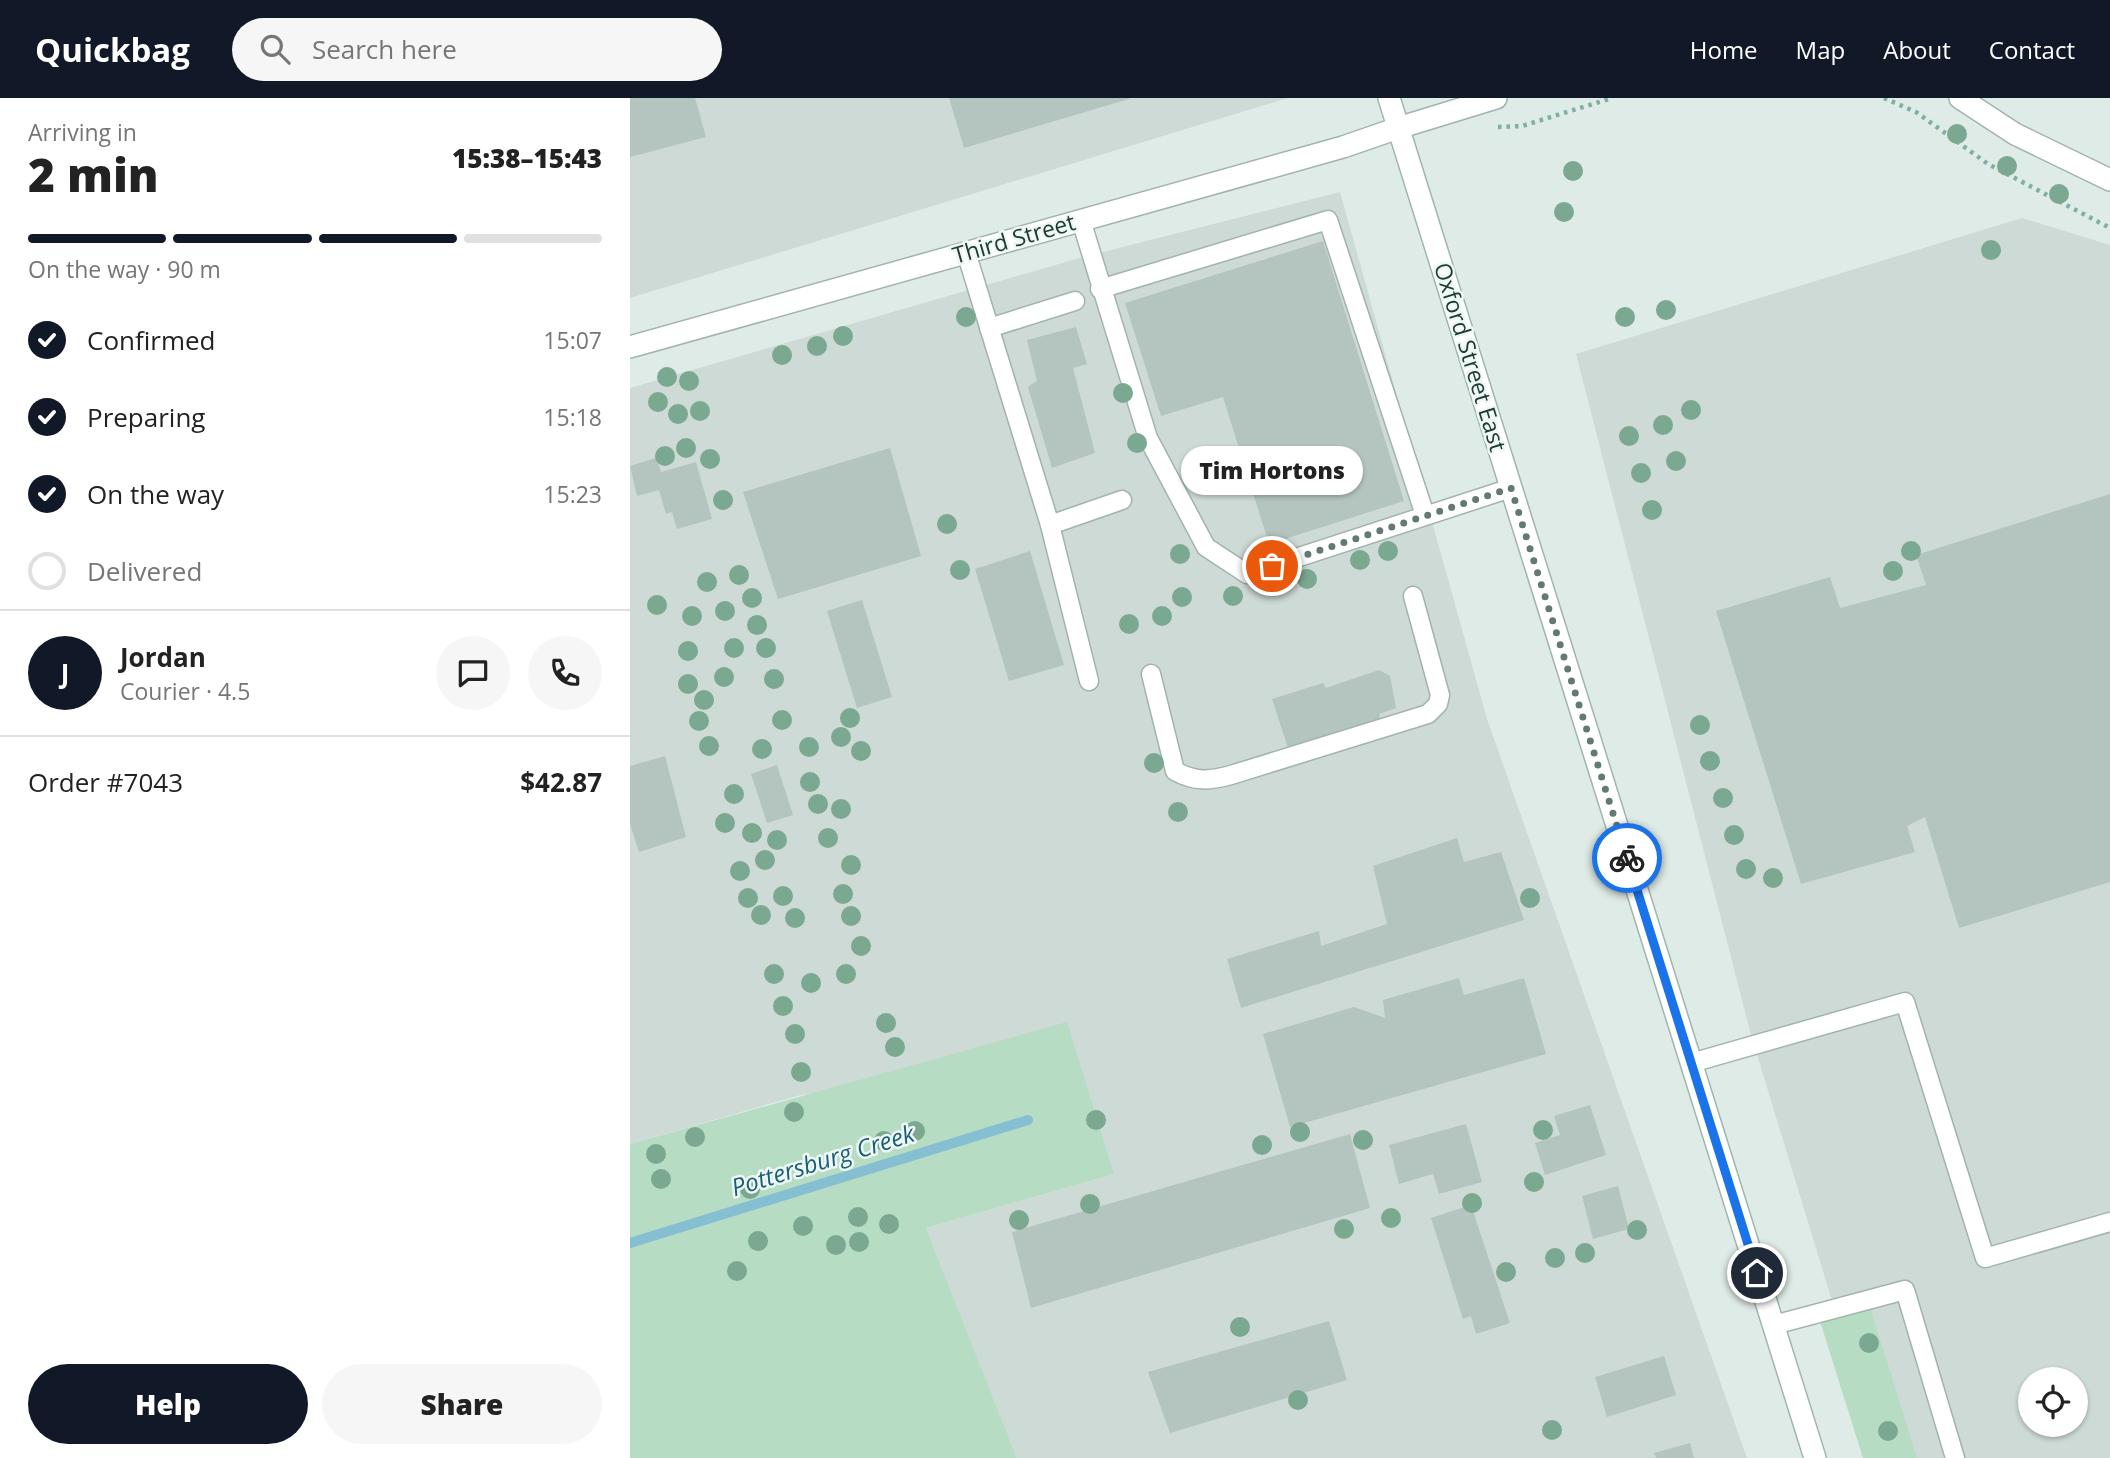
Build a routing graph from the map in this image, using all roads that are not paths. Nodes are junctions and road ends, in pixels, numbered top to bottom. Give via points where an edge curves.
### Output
1 (1389, 98) edge
2 (1496, 98) edge
3 (1960, 98) edge
4 (1398, 128) junction
5 (2110, 180) edge
6 (1081, 220) junction
7 (966, 253) junction
8 (1100, 289) junction
9 (1075, 301) dead end
10 (989, 328) junction
11 (630, 346) edge
12 (1511, 488) junction
13 (1122, 500) dead end
14 (1425, 515) junction
15 (1050, 525) junction
16 (1413, 596) dead end
17 (1151, 674) dead end
18 (1089, 681) dead end
19 (1691, 1063) junction
20 (2110, 1222) edge
21 (1774, 1325) junction
22 (1815, 1458) edge
23 (1955, 1458) edge

1 - 4 main road, Oxford Street East
2 - 4 main road, Third Street
3 - 5 main road via 2015,134
4 - 6 main road, Third Street
4 - 12 main road, Oxford Street East
6 - 7 main road, Third Street
6 - 8 lane
7 - 10 lane
7 - 11 main road, Third Street
8 - 14 lane via 1148,439 1206,547 1247,574
8 - 14 lane via 1328,220
9 - 10 lane
10 - 15 lane
12 - 14 lane
12 - 19 main road, Oxford Street East
13 - 15 lane
15 - 18 lane
16 - 17 lane via 1440,695 1428,714 1231,775 1191,780 1175,771
19 - 20 lane via 1905,1002 1985,1258
19 - 21 main road, Oxford Street East
21 - 22 main road, Oxford Street East
21 - 23 lane via 1905,1290

